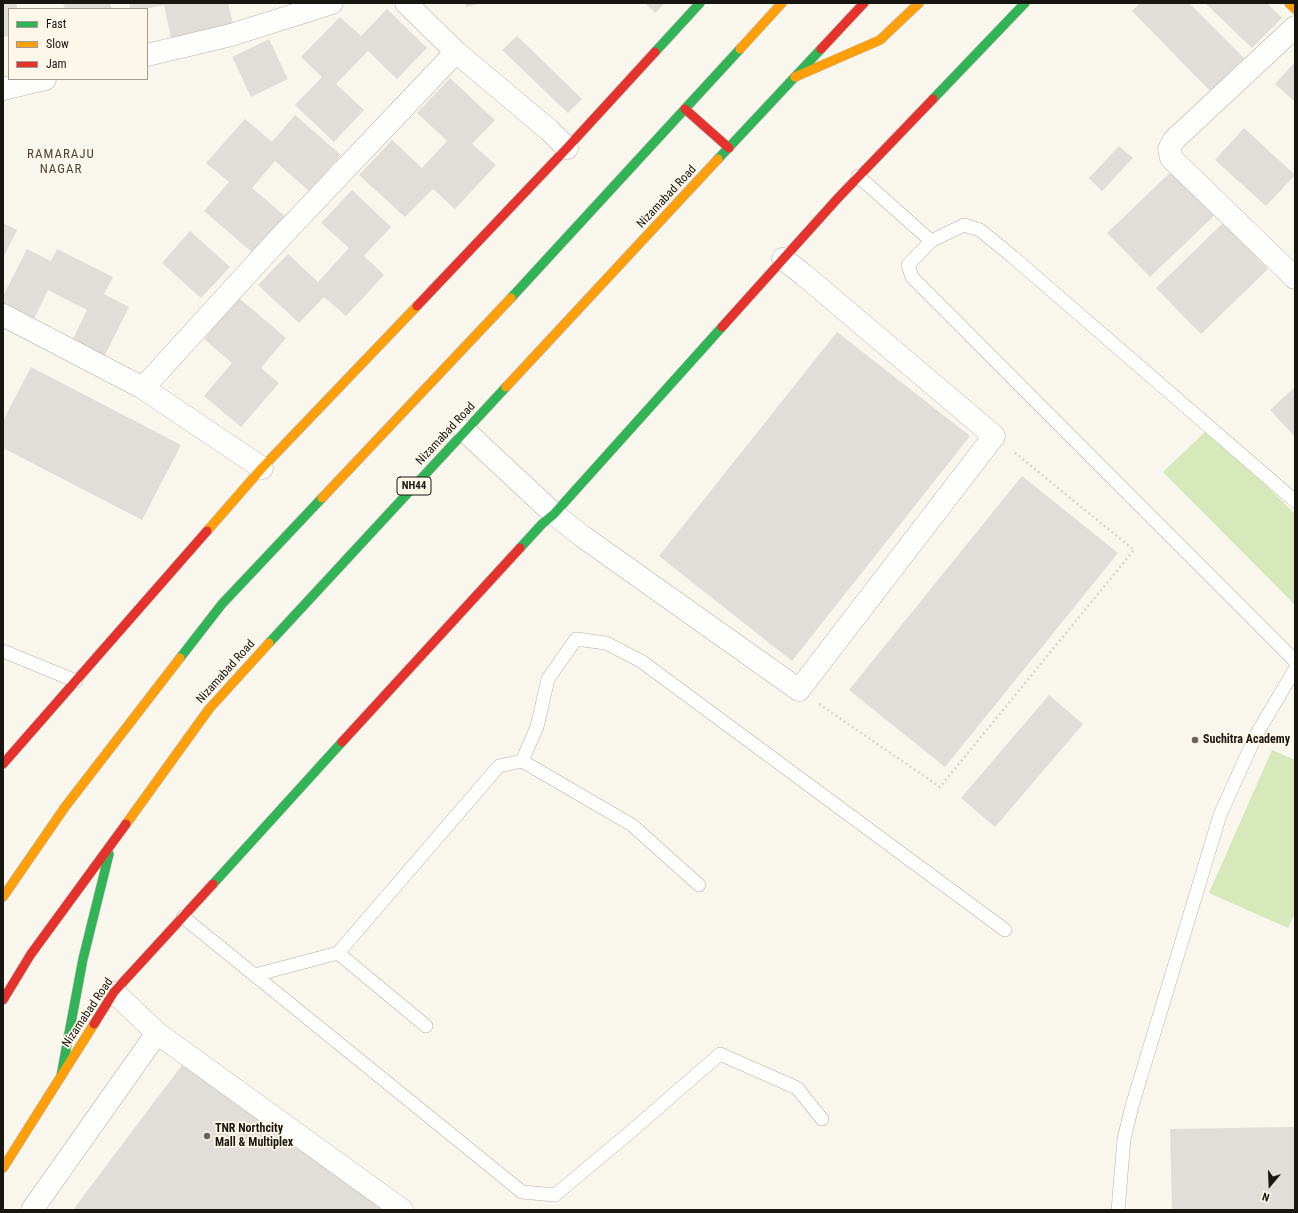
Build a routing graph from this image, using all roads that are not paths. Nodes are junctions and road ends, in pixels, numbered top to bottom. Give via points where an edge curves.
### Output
1 (332, 3) edge
2 (406, 3) edge
3 (700, 3) edge
4 (782, 3) edge
5 (864, 3) edge
6 (919, 3) edge
7 (1025, 3) edge
8 (1289, 3) edge
9 (1295, 9) edge
10 (1295, 27) edge
11 (456, 52) junction
12 (148, 55) edge
13 (795, 77) junction
14 (41, 80) edge
15 (3, 89) edge
16 (685, 109) junction
17 (567, 148) junction
18 (729, 148) junction
19 (858, 176) junction
20 (932, 241) junction
21 (783, 259) junction
22 (1295, 278) edge
23 (3, 315) edge
24 (143, 388) junction
25 (465, 430) junction
26 (262, 468) junction
27 (1295, 501) edge
28 (554, 514) junction
29 (3, 651) edge
30 (1295, 661) edge
31 (1295, 669) edge
32 (76, 681) junction
33 (522, 761) junction
34 (3, 764) edge
35 (111, 843) junction
36 (699, 885) dead end
37 (3, 897) edge
38 (183, 917) junction
39 (1005, 930) dead end
40 (338, 953) junction
41 (254, 975) junction
42 (114, 992) junction
43 (3, 1000) edge
44 (426, 1026) dead end
45 (157, 1033) junction
46 (61, 1076) junction
47 (822, 1119) dead end
48 (3, 1168) edge
49 (32, 1210) edge
50 (402, 1210) edge
51 (1118, 1210) edge

1 - 12 street via 230,35
2 - 11 street
3 - 17 main road
4 - 16 main road
5 - 13 main road, Nizamabad Road / NH44
6 - 13 main road via 880,40
7 - 19 main road, Nizamabad Road
8 - 9 main road
10 - 22 street via 1174,140 1169,149 1171,158
11 - 17 street
11 - 24 street via 276,242
13 - 18 main road, Nizamabad Road / NH44
14 - 15 street
16 - 18 main road
16 - 37 main road via 222,604 65,807
17 - 26 main road
18 - 25 main road, Nizamabad Road / NH44
19 - 20 lane
19 - 21 main road, Nizamabad Road
20 - 27 lane via 964,225 980,230
20 - 30 lane via 908,265 912,277
21 - 28 main road, Nizamabad Road
21 - 28 street via 994,436 799,690
23 - 24 street
24 - 26 street
25 - 28 street
25 - 35 main road, Nizamabad Road / NH44 via 209,708
26 - 32 main road
28 - 38 main road, Nizamabad Road via 536,530
29 - 32 lane
31 - 51 lane via 1256,735 1220,816 1132,1106 1124,1139
32 - 34 main road
33 - 36 lane via 632,825
33 - 39 lane via 537,727 548,678 576,639 606,643 641,661
33 - 40 lane via 499,766
35 - 43 main road, Nizamabad Road / NH44 via 31,954
35 - 46 main road via 84,959
38 - 41 lane
38 - 42 main road, Nizamabad Road
40 - 41 lane
40 - 44 lane
41 - 47 lane via 522,1192 555,1195 720,1054 797,1088
42 - 45 street
42 - 46 main road, Nizamabad Road
45 - 49 street
45 - 50 street
46 - 48 main road, Nizamabad Road

